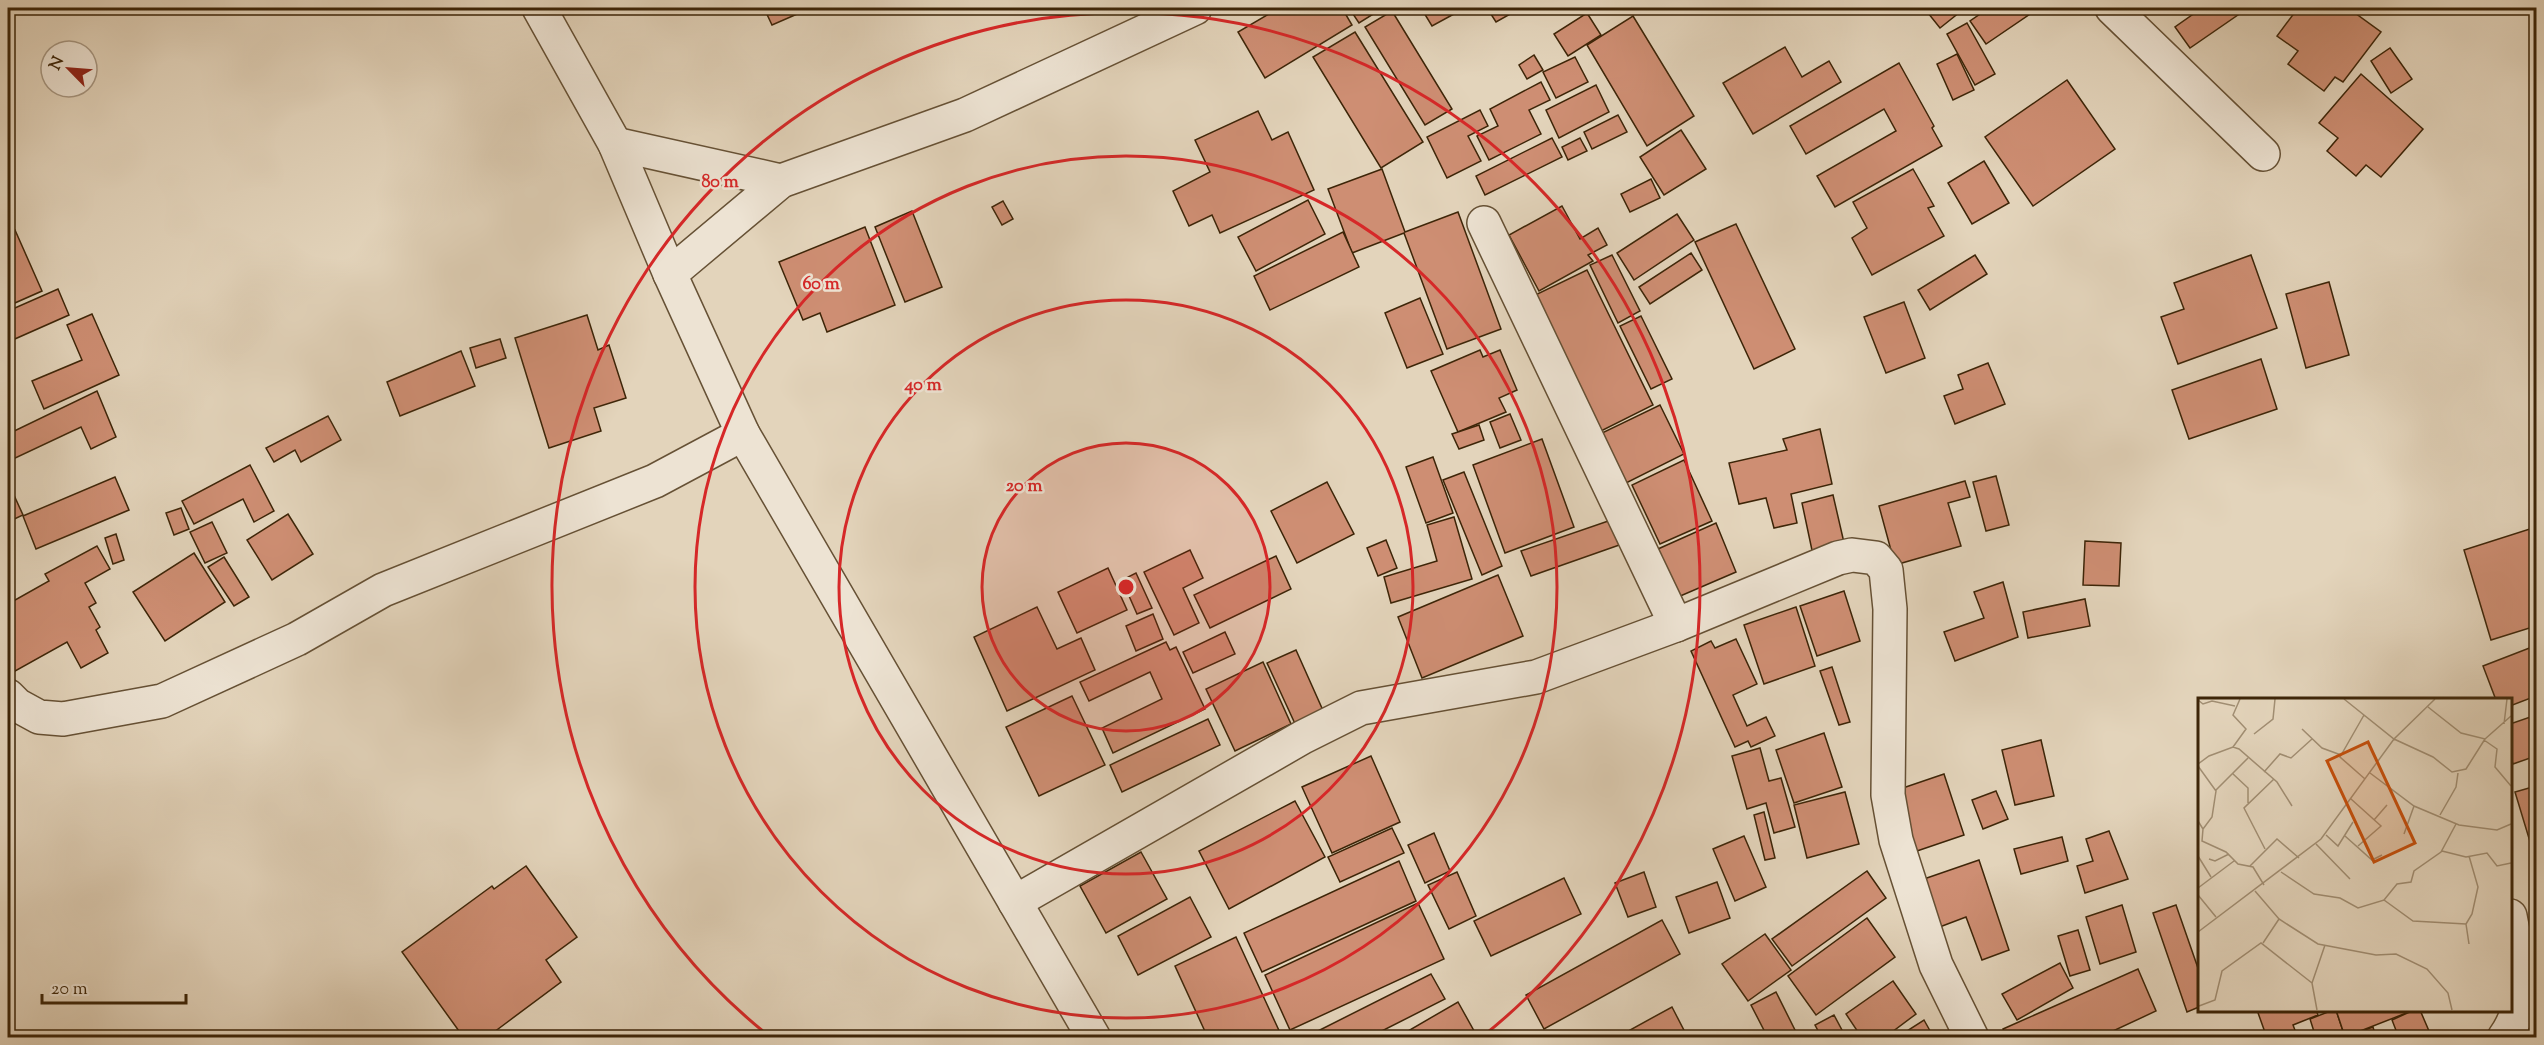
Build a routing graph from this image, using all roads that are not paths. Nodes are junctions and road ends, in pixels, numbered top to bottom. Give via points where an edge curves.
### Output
1 (539, 8) edge
2 (1195, 8) edge
3 (2112, 8) edge
4 (615, 144) junction
5 (2263, 154) dead end
6 (781, 181) junction
7 (1484, 223) dead end
8 (670, 274) junction
9 (743, 434) junction
10 (1676, 625) junction
11 (8, 696) edge
12 (1015, 902) junction
13 (2511, 922) edge
14 (1094, 1038) edge
15 (1972, 1038) edge
16 (2504, 1038) edge

1 - 4 street
2 - 6 street via 965,115
3 - 5 street
4 - 6 street
4 - 8 street
6 - 8 street
7 - 10 street
8 - 9 street
9 - 11 street via 655,481 383,590 297,639 162,701 63,719 39,717
9 - 12 street
10 - 12 street via 1536,677 1361,708
10 - 15 street via 1838,558 1876,558 1886,570 1890,609 1888,795 1894,829 1936,964
12 - 14 street
13 - 16 street via 2522,983 2519,1013

